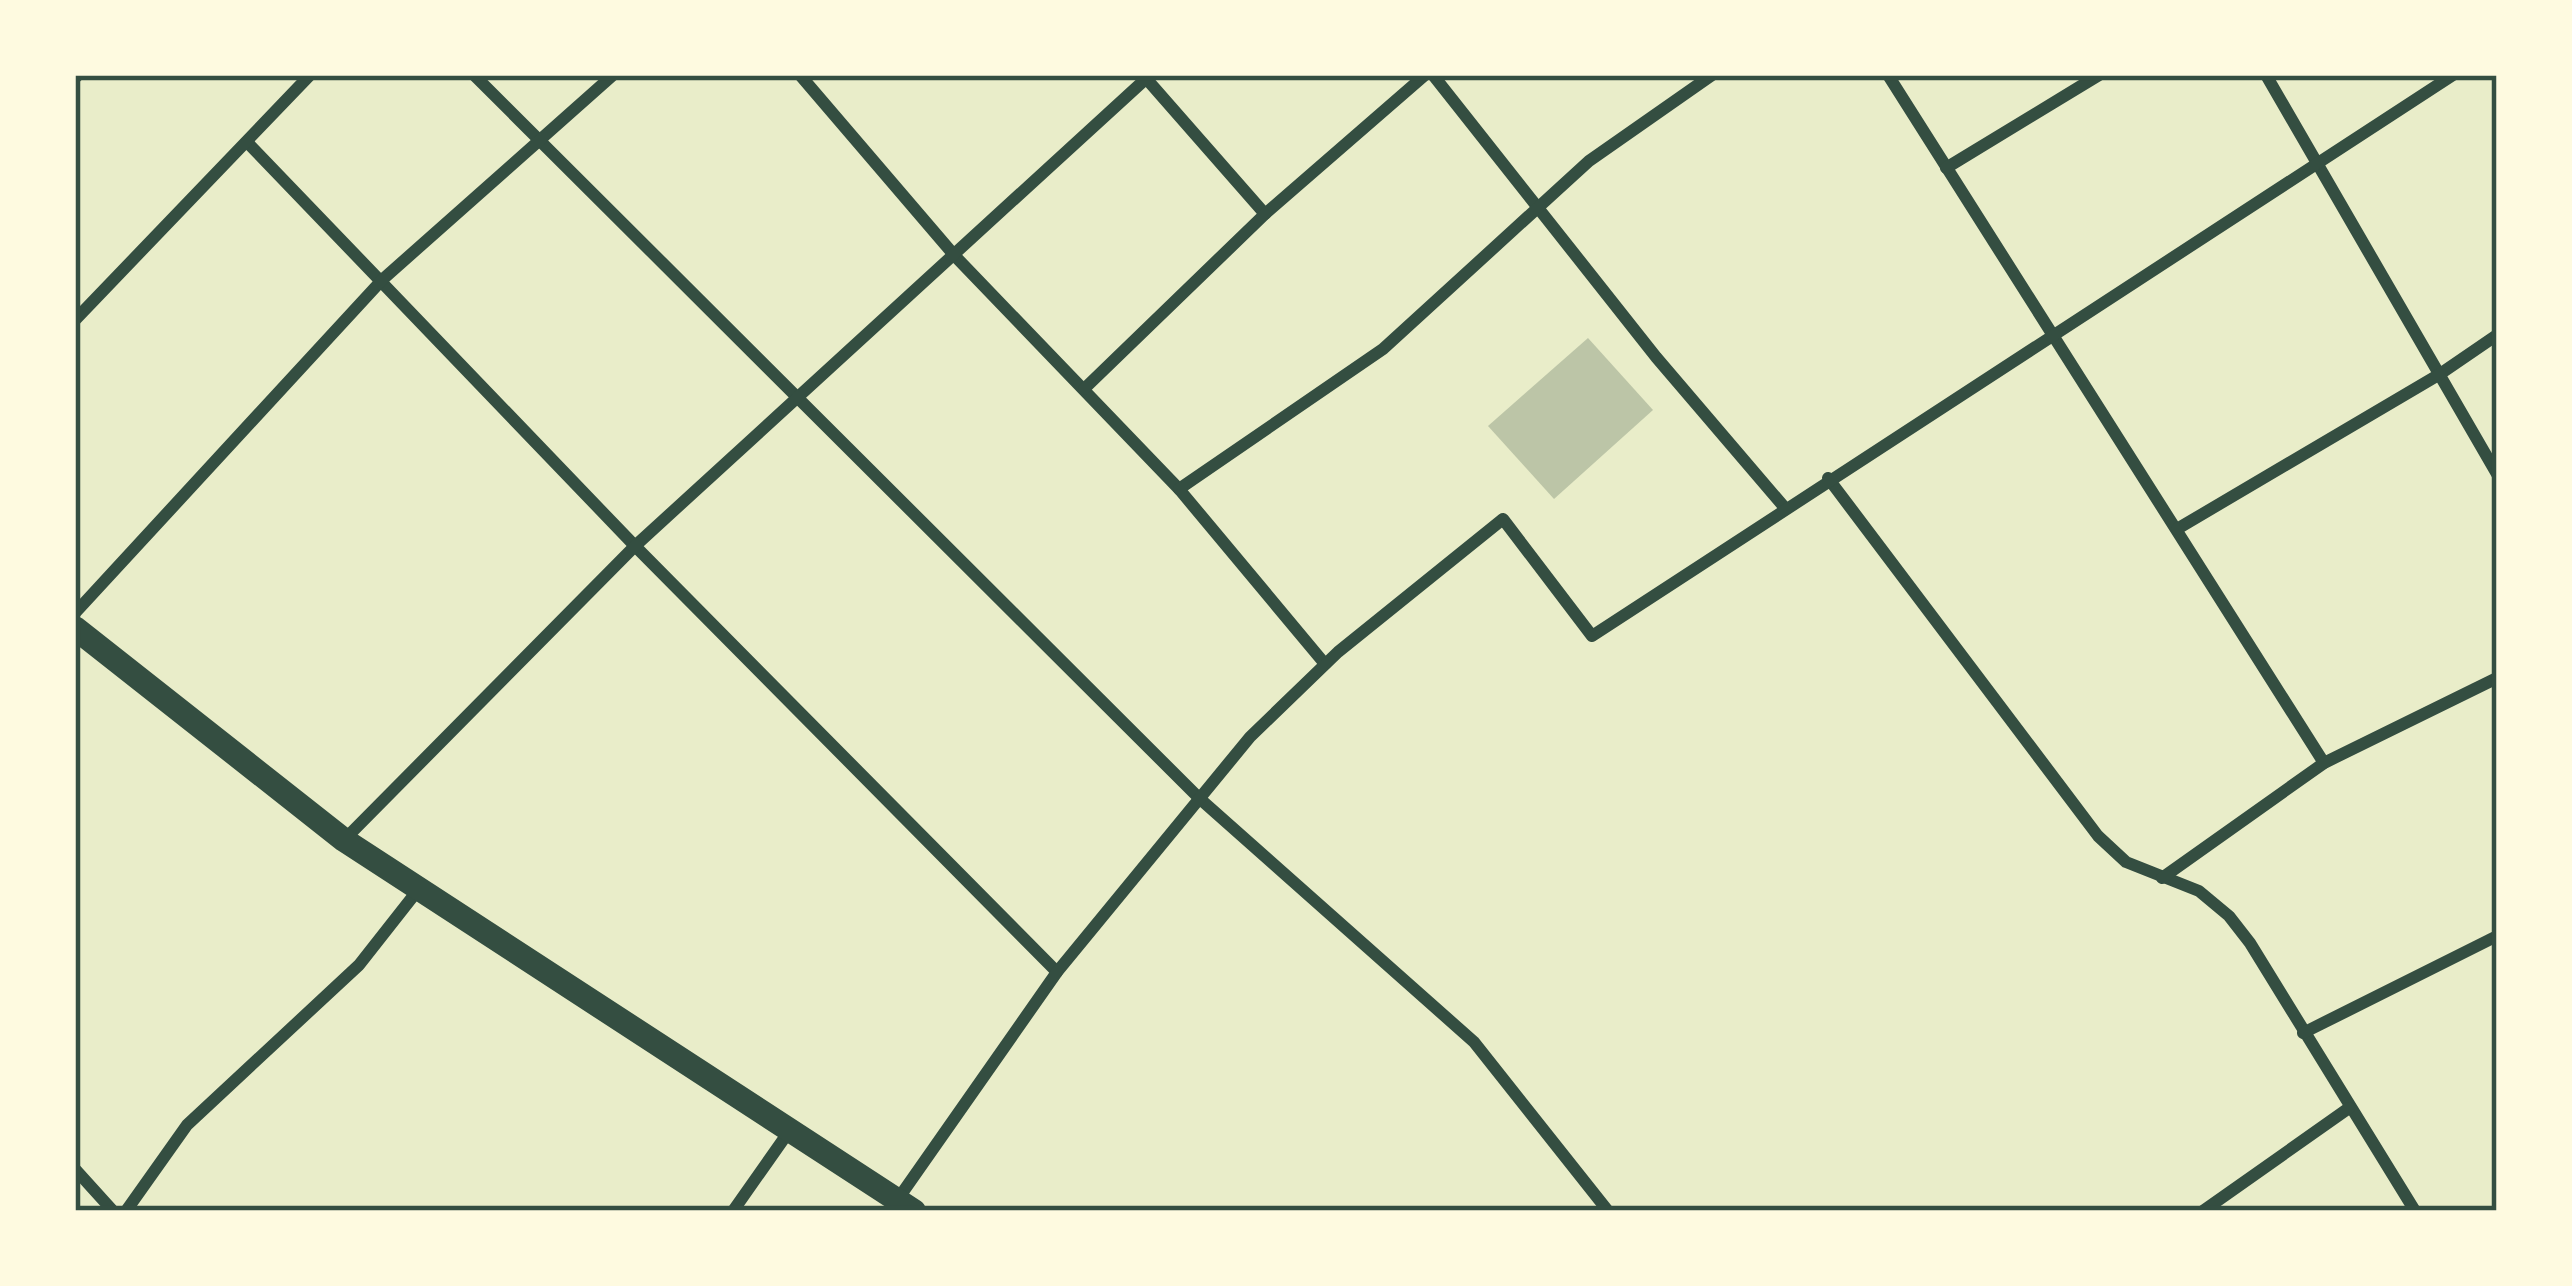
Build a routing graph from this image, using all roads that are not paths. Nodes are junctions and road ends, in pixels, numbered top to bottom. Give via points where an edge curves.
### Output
1 (310, 75) edge
2 (474, 75) edge
3 (613, 75) edge
4 (800, 75) edge
5 (1429, 75) edge
6 (1680, 75) edge
7 (1712, 75) edge
8 (1888, 75) edge
9 (2063, 75) edge
10 (2099, 75) edge
11 (2266, 75) edge
12 (2452, 75) edge
13 (1146, 76) edge
14 (1690, 87) junction
15 (2073, 92) junction
16 (542, 139) junction
17 (247, 142) junction
18 (2319, 162) junction
19 (1946, 168) junction
20 (1540, 205) junction
21 (1264, 214) junction
22 (954, 255) junction
23 (382, 280) junction
24 (75, 320) edge
25 (2497, 335) edge
26 (2054, 336) junction
27 (2440, 374) junction
28 (1084, 389) junction
29 (800, 397) junction
30 (2497, 473) edge
31 (1828, 478) junction
32 (1179, 489) junction
33 (1785, 508) junction
34 (2177, 529) junction
35 (635, 546) junction
36 (77, 630) edge
37 (1325, 664) junction
38 (2497, 677) edge
39 (2324, 764) junction
40 (1199, 798) junction
41 (344, 840) junction
42 (2162, 878) junction
43 (419, 889) junction
44 (2497, 936) edge
45 (1057, 972) junction
46 (2303, 1033) junction
47 (2349, 1108) junction
48 (790, 1130) junction
49 (75, 1169) edge
50 (906, 1206) edge
51 (113, 1211) edge
52 (127, 1211) edge
53 (733, 1211) edge
54 (1608, 1211) edge
55 (2203, 1211) edge
56 (2415, 1211) edge

1 - 17 street
2 - 16 street
3 - 16 street
4 - 22 street
5 - 20 street
5 - 21 street
6 - 14 street
7 - 14 street
8 - 19 street
9 - 15 street
10 - 15 street
11 - 18 street
12 - 18 street
13 - 21 street
13 - 22 street
14 - 20 street
15 - 19 street
16 - 23 street
16 - 29 street
17 - 23 street
17 - 24 street
18 - 26 street
18 - 27 street
19 - 26 street
20 - 32 street via 1383,349
20 - 33 street
21 - 28 street
22 - 28 street
22 - 29 street
23 - 35 street
23 - 36 street
25 - 27 street
26 - 31 street
26 - 34 street
27 - 30 street
27 - 34 street
28 - 32 street
29 - 35 street
29 - 40 street
31 - 33 street
31 - 42 street via 2098,836 2126,862
32 - 37 street
33 - 37 street via 1592,635 1503,519
34 - 39 street
35 - 41 street
35 - 45 street
36 - 41 main road
37 - 40 street
38 - 39 street
39 - 42 street
40 - 45 street
40 - 54 street via 1474,1042
41 - 43 main road
42 - 46 street via 2199,892 2229,916
43 - 48 main road
43 - 52 street via 358,965 198,1114
44 - 46 street
45 - 50 street
46 - 47 street
47 - 55 street
47 - 56 street
48 - 50 main road
48 - 53 street
49 - 51 street

